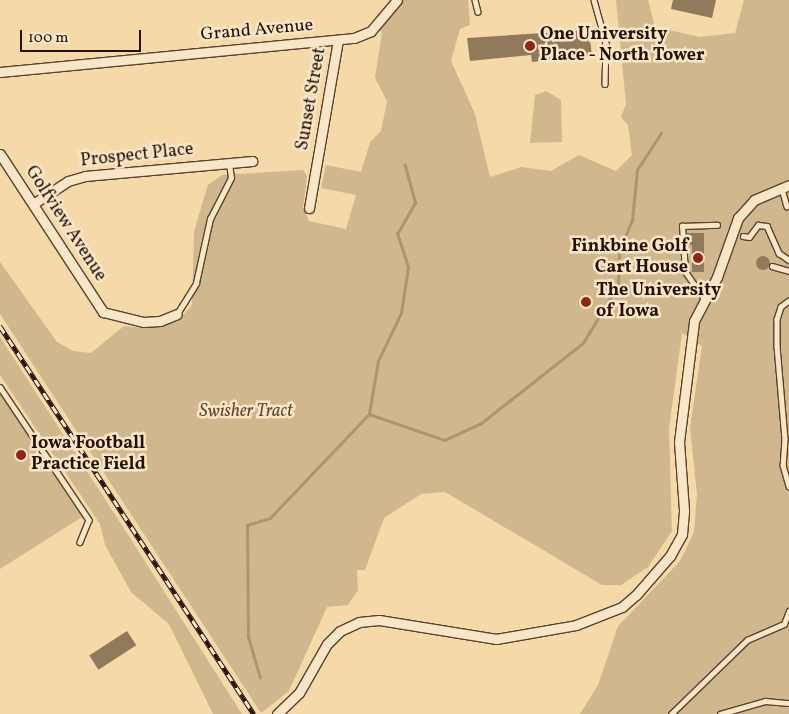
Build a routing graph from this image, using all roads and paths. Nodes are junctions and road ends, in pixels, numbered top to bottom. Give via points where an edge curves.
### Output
1 (396, 0) edge
2 (475, 0) edge
3 (594, 0) edge
4 (478, 12) dead end
5 (338, 40) junction
6 (0, 72) edge
7 (605, 84) dead end
8 (0, 154) edge
9 (252, 161) dead end
10 (229, 163) junction
11 (785, 186) edge
12 (33, 204) junction
13 (787, 206) dead end
14 (309, 208) dead end
15 (717, 224) dead end
16 (743, 236) dead end
17 (789, 260) edge
18 (772, 266) dead end
19 (789, 271) edge
20 (704, 299) junction
21 (789, 300) edge
22 (177, 314) joint
23 (0, 387) edge
24 (789, 486) edge
25 (80, 542) dead end
26 (789, 612) edge
27 (789, 703) edge
28 (277, 714) edge
29 (671, 714) edge
30 (720, 714) edge

1 - 5 street, Sunset Street via 371,31
2 - 4 lane
3 - 7 lane via 606,43
5 - 6 street, Grand Avenue
5 - 14 street, Sunset Street
8 - 12 street, Golfview Avenue
9 - 10 street, Prospect Place
10 - 12 street, Prospect Place via 77,178
10 - 22 lane via 231,178 210,219 196,284
11 - 13 lane
11 - 20 street via 754,200 738,218 723,263
12 - 22 street, Golfview Avenue via 103,312 143,322
15 - 20 lane via 682,226 685,272
16 - 17 lane via 749,237 758,226 767,226 779,253
18 - 19 lane
20 - 28 street via 691,333 681,414 682,534 670,556 636,595 622,608 576,625 496,639 379,620 359,622 340,631 327,644 299,693
21 - 24 lane via 781,307 777,319 777,346 785,439 783,465
23 - 25 lane via 89,520
26 - 29 lane via 784,624 747,640
27 - 30 lane via 765,701

